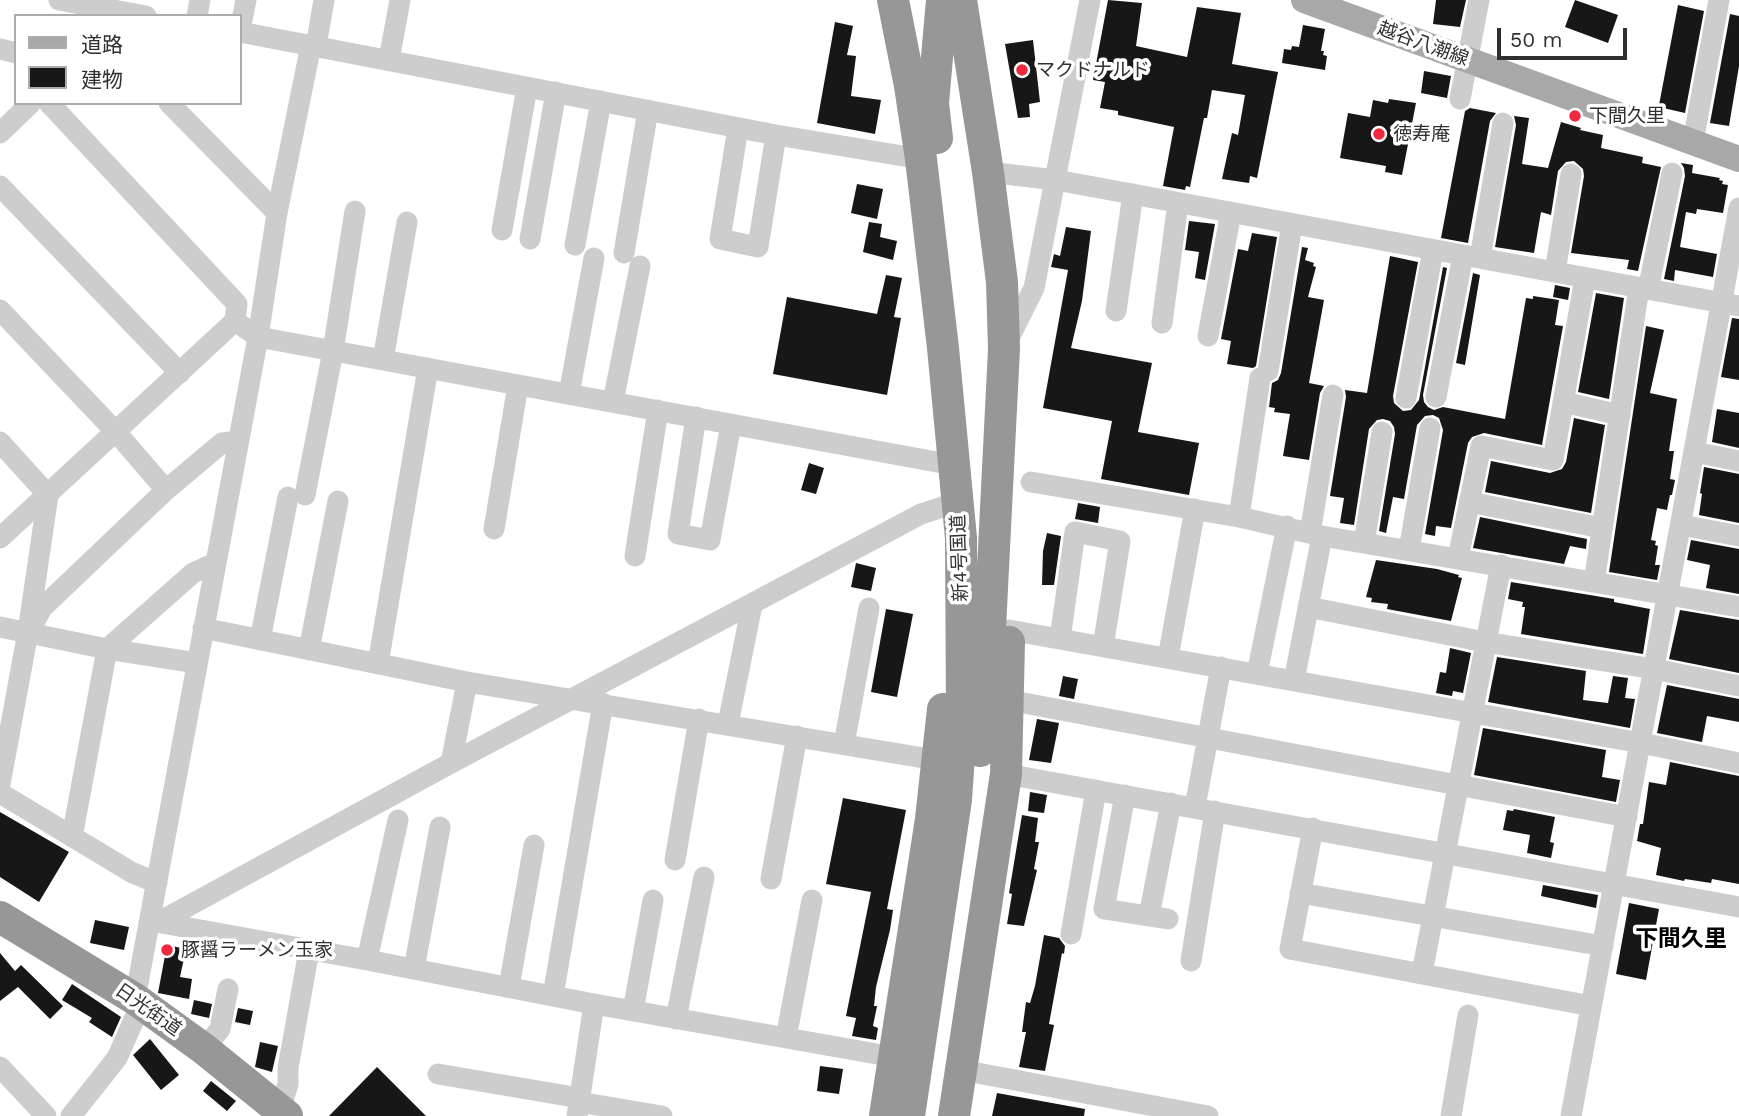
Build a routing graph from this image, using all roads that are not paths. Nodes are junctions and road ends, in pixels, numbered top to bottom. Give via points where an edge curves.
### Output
1 (60, 0) edge
2 (246, 0) edge
3 (324, 0) edge
4 (400, 0) edge
5 (893, 0) edge
6 (942, 0) edge
7 (961, 0) edge
8 (1090, 0) edge
9 (1304, 0) edge
10 (1479, 0) edge
11 (1719, 0) edge
12 (1739, 2) edge
13 (100, 4) edge
14 (139, 14) edge
15 (242, 21) edge
16 (242, 31) edge
17 (314, 46) junction
18 (389, 60) junction
19 (1468, 60) junction
20 (527, 87) junction
21 (556, 92) junction
22 (1460, 99) dead end
23 (601, 101) junction
24 (29, 105) edge
25 (51, 105) edge
26 (171, 105) edge
27 (648, 110) junction
28 (1503, 123) dead end
29 (738, 128) junction
30 (0, 133) edge
31 (776, 135) junction
32 (1693, 142) junction
33 (921, 159) junction
34 (1739, 159) edge
35 (988, 172) junction
36 (1672, 173) dead end
37 (1571, 174) dead end
38 (1056, 180) junction
39 (0, 186) edge
40 (1133, 194) junction
41 (1178, 203) junction
42 (1739, 208) edge
43 (355, 211) dead end
44 (1231, 212) junction
45 (277, 213) junction
46 (407, 222) dead end
47 (1292, 224) junction
48 (502, 230) dead end
49 (530, 239) dead end
50 (575, 245) dead end
51 (1433, 250) junction
52 (1471, 257) junction
53 (594, 258) dead end
54 (1555, 272) junction
55 (1585, 278) junction
56 (1644, 289) junction
57 (1730, 305) edge
58 (937, 306) junction
59 (0, 310) edge
60 (1116, 310) dead end
61 (235, 321) junction
62 (1161, 323) dead end
63 (1208, 336) dead end
64 (258, 337) junction
65 (1003, 349) junction
66 (332, 351) junction
67 (383, 360) junction
68 (428, 368) junction
69 (180, 373) junction
70 (518, 385) junction
71 (569, 394) junction
72 (1333, 395) dead end
73 (1436, 397) dead end
74 (1406, 398) dead end
75 (613, 402) junction
76 (1563, 402) junction
77 (658, 410) junction
78 (1620, 415) junction
79 (696, 417) junction
80 (731, 424) junction
81 (1430, 428) dead end
82 (116, 432) junction
83 (1381, 432) dead end
84 (238, 441) junction
85 (0, 442) edge
86 (1694, 452) junction
87 (1739, 461) edge
88 (953, 465) junction
89 (1031, 482) dead end
90 (997, 484) junction
91 (166, 490) junction
92 (48, 495) junction
93 (338, 501) dead end
94 (958, 502) junction
95 (1469, 502) junction
96 (1195, 509) junction
97 (1239, 517) junction
98 (1681, 525) junction
99 (1287, 526) junction
100 (1602, 528) junction
101 (494, 529) dead end
102 (1316, 534) junction
103 (1739, 536) edge
104 (0, 538) edge
105 (961, 538) junction
106 (1364, 543) junction
107 (1409, 550) junction
108 (635, 556) dead end
109 (1458, 558) junction
110 (215, 563) junction
111 (1501, 565) junction
112 (1594, 582) junction
113 (1668, 596) junction
114 (752, 605) junction
115 (1308, 607) junction
116 (1739, 607) edge
117 (869, 608) dead end
118 (0, 627) edge
119 (203, 628) junction
120 (1009, 630) junction
121 (28, 632) junction
122 (1060, 639) junction
123 (260, 640) junction
124 (1485, 642) junction
125 (1103, 647) junction
126 (107, 649) junction
127 (309, 650) junction
128 (1168, 658) junction
129 (197, 663) junction
130 (378, 664) junction
131 (1221, 667) junction
132 (1654, 669) junction
133 (1257, 674) junction
134 (1294, 681) junction
135 (467, 682) junction
136 (1739, 686) edge
137 (576, 699) junction
138 (1008, 701) junction
139 (603, 704) junction
140 (1472, 712) junction
141 (699, 719) junction
142 (728, 724) junction
143 (797, 736) junction
144 (1208, 738) junction
145 (1641, 743) junction
146 (844, 744) junction
147 (936, 760) junction
148 (1739, 763) edge
149 (451, 764) junction
150 (1006, 774) junction
151 (0, 783) edge
152 (1457, 785) junction
153 (1096, 790) junction
154 (0, 793) edge
155 (1125, 795) junction
156 (1171, 803) junction
157 (1205, 809) junction
158 (1627, 817) junction
159 (398, 820) dead end
160 (440, 827) dead end
161 (1313, 828) junction
162 (72, 837) junction
163 (534, 845) dead end
164 (1445, 853) junction
165 (675, 860) dead end
166 (704, 877) dead end
167 (771, 879) dead end
168 (157, 883) junction
169 (1614, 884) junction
170 (1300, 893) junction
171 (653, 900) dead end
172 (812, 900) dead end
173 (1739, 907) edge
174 (1432, 916) junction
175 (0, 917) edge
176 (155, 921) junction
177 (1071, 934) dead end
178 (1603, 946) junction
179 (309, 950) junction
180 (367, 960) junction
181 (1191, 961) dead end
182 (414, 969) junction
183 (1422, 973) junction
184 (509, 987) junction
185 (228, 989) dead end
186 (553, 996) junction
187 (138, 1001) junction
188 (594, 1004) junction
189 (1591, 1006) junction
190 (633, 1011) junction
191 (1468, 1015) dead end
192 (676, 1019) junction
193 (786, 1038) junction
194 (204, 1049) junction
195 (894, 1057) junction
196 (0, 1067) edge
197 (961, 1070) junction
198 (438, 1074) dead end
199 (579, 1105) edge
200 (281, 1114) edge
201 (46, 1116) edge
202 (71, 1116) edge
203 (662, 1116) edge
204 (885, 1116) edge
205 (909, 1116) edge
206 (930, 1116) edge
207 (954, 1116) edge
208 (1208, 1116) edge
209 (1451, 1116) edge
210 (1571, 1116) edge

1 - 13 street
2 - 15 street
3 - 17 street
4 - 18 street
5 - 33 highway, 新4号国道
6 - 58 highway via 933,103 948,261
7 - 35 highway, 新4号国道
8 - 38 street
9 - 19 main road, 越谷八潮線
10 - 19 street
11 - 12 street
11 - 32 street
13 - 14 street
16 - 17 street
17 - 18 street
17 - 45 street
18 - 20 street
19 - 22 street
19 - 32 main road, 越谷八潮線
20 - 21 street
20 - 48 street
21 - 23 street
21 - 49 street
23 - 27 street
23 - 50 street
24 - 30 street
25 - 61 street via 238,305
26 - 45 street
27 - 29 street
27 - 75 street
28 - 52 street
29 - 31 street
29 - 31 street via 720,239 758,247
31 - 33 street
32 - 34 main road, 越谷八潮線
33 - 58 highway, 新4号国道
35 - 38 street
35 - 65 highway, 新4号国道 via 1002,282
36 - 56 street
37 - 54 street
38 - 40 street
38 - 65 street via 1034,288
39 - 69 street
40 - 41 street
40 - 60 street
41 - 44 street
41 - 62 street
42 - 57 street
43 - 66 street
44 - 47 street
44 - 63 street
45 - 64 street
46 - 67 street
47 - 51 street
47 - 97 street
51 - 52 street
51 - 74 street
52 - 54 street
52 - 73 street
53 - 71 street
54 - 55 street
55 - 56 street
55 - 76 street
56 - 57 street
56 - 78 street
57 - 86 street
58 - 88 highway, 新4号国道
59 - 82 street
61 - 64 street
61 - 69 street
64 - 66 street
64 - 84 street
65 - 90 highway, 新4号国道
66 - 67 street
66 - 123 street
67 - 68 street
68 - 70 street
68 - 130 street
69 - 82 street
70 - 71 street
70 - 101 street
71 - 75 street
72 - 102 street
75 - 77 street
76 - 78 street
76 - 95 street via 1553,460 1481,446
77 - 79 street
77 - 108 street
78 - 100 street
79 - 80 street
79 - 80 street via 678,534 710,540
80 - 88 street
81 - 107 street
82 - 91 street
82 - 92 street
83 - 106 street
84 - 91 street via 222,443
84 - 110 street
85 - 92 street
86 - 87 street
86 - 98 street
88 - 94 highway, 新4号国道
89 - 96 street
90 - 120 highway via 1004,518
90 - 206 highway, 新4号国道 via 976,805
91 - 121 street via 42,608
92 - 104 street
92 - 121 street
93 - 127 street
94 - 105 highway, 新4号国道
94 - 114 street via 921,514
95 - 100 street
95 - 109 street
96 - 97 street
96 - 128 street
97 - 99 street
98 - 103 street
98 - 113 street
99 - 102 street
99 - 133 street
100 - 112 street
102 - 106 street
102 - 115 street
105 - 147 highway via 948,587
105 - 205 highway, 新4号国道 via 962,709 956,800
106 - 107 street
107 - 109 street
109 - 111 street
110 - 119 street
110 - 126 street via 192,573
111 - 112 street
111 - 124 street
112 - 113 street
113 - 116 street
113 - 132 street
114 - 137 street
114 - 142 street
115 - 124 street
115 - 134 street
117 - 146 street
118 - 121 street
119 - 123 street
119 - 129 street
120 - 122 street
120 - 138 highway
121 - 126 street
121 - 151 street
122 - 125 street
122 - 125 street via 1075,532 1120,541
123 - 127 street
124 - 132 street
124 - 140 street
125 - 128 street
126 - 129 street
126 - 162 street
127 - 130 street
128 - 131 street
129 - 168 street
130 - 135 street
131 - 133 street
131 - 144 street
132 - 136 street
132 - 145 street
133 - 134 street
134 - 140 street
135 - 137 street
135 - 149 street
137 - 139 street
137 - 149 street
138 - 144 street
138 - 150 highway
139 - 141 street
139 - 186 street
140 - 145 street
140 - 152 street
141 - 142 street
141 - 165 street
142 - 143 street
143 - 146 street
143 - 167 street
144 - 152 street
144 - 157 street
145 - 148 street
145 - 158 street
146 - 147 street
147 - 195 highway
149 - 176 street
150 - 153 street
150 - 197 highway
152 - 158 street
152 - 164 street
153 - 155 street
153 - 177 street
154 - 162 street
155 - 156 street
155 - 156 street via 1104,909 1158,918
156 - 157 street
157 - 161 street
157 - 181 street
158 - 169 street
159 - 180 street
160 - 182 street
161 - 164 street
161 - 170 street
162 - 168 street
163 - 184 street
164 - 169 street
164 - 174 street
166 - 192 street
168 - 176 street
169 - 173 street
169 - 178 street
170 - 174 street
170 - 183 street via 1290,949
171 - 190 street
172 - 193 street
174 - 178 street
174 - 183 street
175 - 187 highway, 日光街道
176 - 179 street
176 - 187 street
178 - 189 street
179 - 180 street
179 - 200 street
180 - 182 street
182 - 184 street
183 - 189 street
184 - 186 street
185 - 194 street via 220,1029
186 - 188 street
187 - 194 highway, 日光街道
187 - 202 street via 117,1058
188 - 190 street
188 - 199 street
189 - 210 street
190 - 192 street
191 - 209 street
192 - 193 street
193 - 195 street
194 - 200 highway, 日光街道
195 - 204 highway
196 - 201 street
197 - 207 highway
197 - 208 street
198 - 199 street
199 - 203 street

